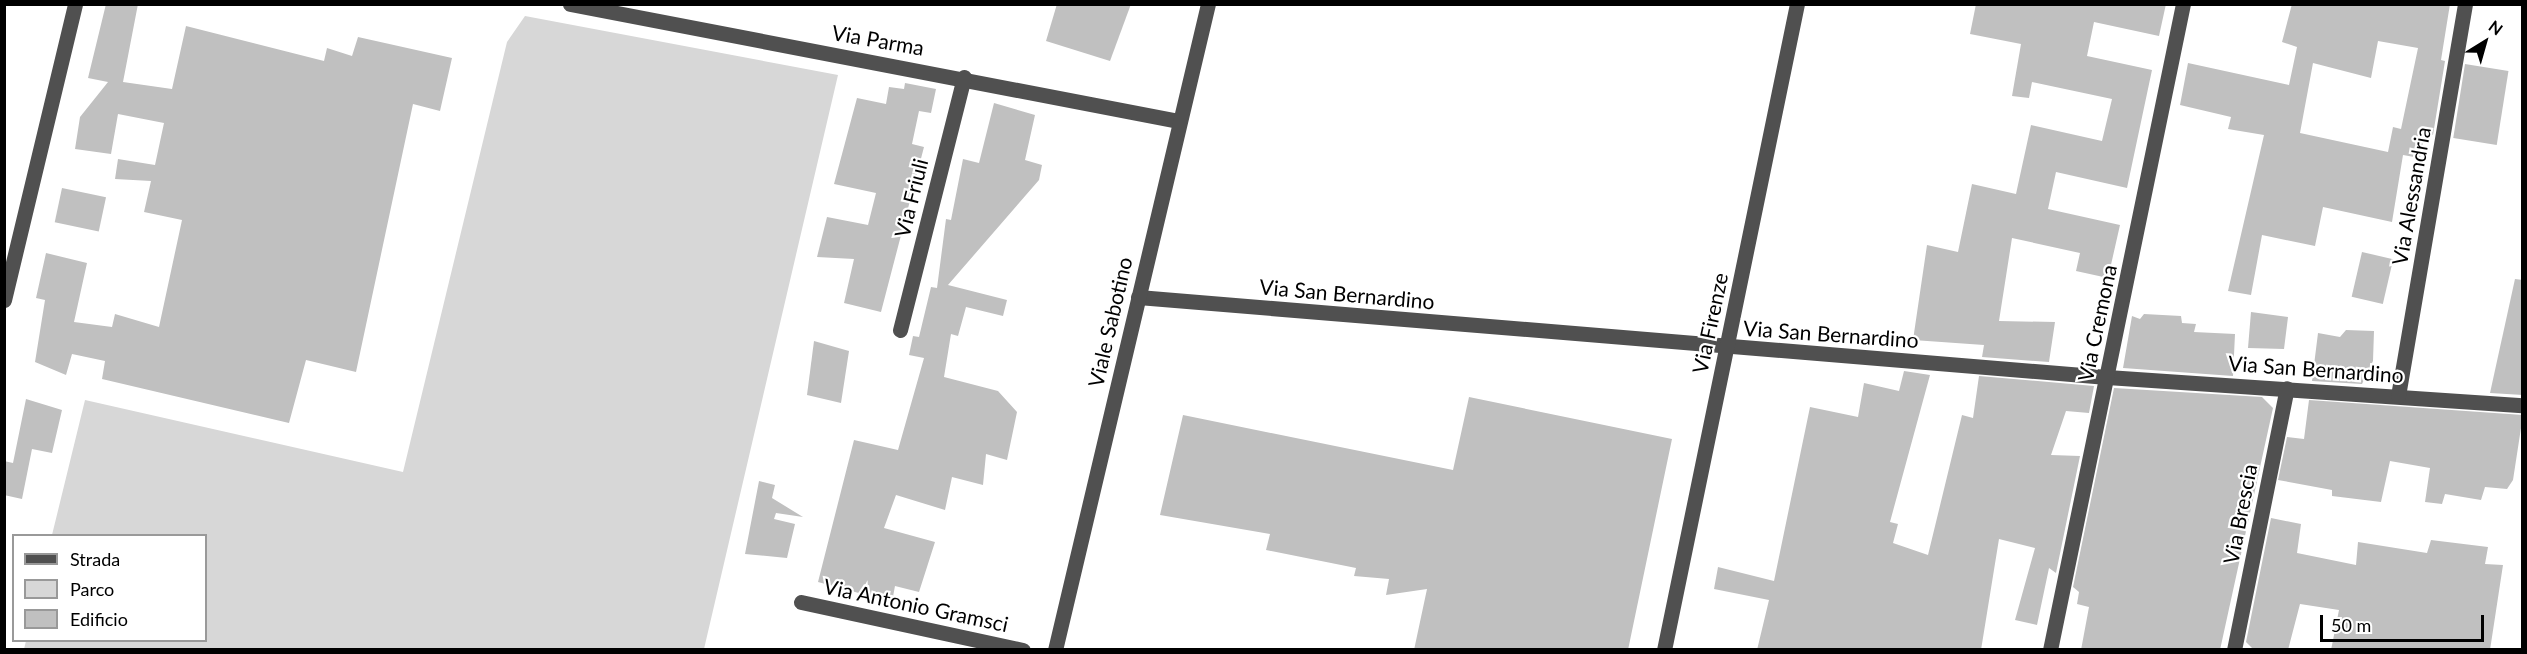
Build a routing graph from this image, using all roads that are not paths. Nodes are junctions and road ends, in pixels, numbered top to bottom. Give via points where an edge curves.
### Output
1 (75, 4) edge
2 (570, 4) edge
3 (1208, 4) edge
4 (1797, 4) edge
5 (2183, 4) edge
6 (2465, 4) edge
7 (964, 77) junction
8 (1178, 121) junction
9 (1138, 297) junction
10 (4, 300) edge
11 (900, 330) dead end
12 (1726, 347) junction
13 (2107, 377) junction
14 (2287, 388) junction
15 (2398, 396) junction
16 (2523, 405) edge
17 (801, 603) dead end
18 (1023, 650) edge
19 (1055, 650) edge
20 (1664, 650) edge
21 (2050, 650) edge
22 (2234, 650) edge

1 - 10 street
2 - 7 street, Via Parma
3 - 8 street, Viale Sabotino
4 - 12 street, Via Firenze
5 - 13 street, Via Cremona
6 - 15 street, Via Alessandria
7 - 8 street, Via Parma
7 - 11 street, Via Friuli
8 - 9 street, Viale Sabotino
9 - 12 street, Via San Bernardino
9 - 19 street, Viale Sabotino
12 - 13 street, Via San Bernardino
12 - 20 street, Via Firenze
13 - 14 street, Via San Bernardino
13 - 21 street, Via Cremona
14 - 15 street, Via San Bernardino
14 - 22 street, Via Brescia
15 - 16 street, Via San Bernardino
17 - 18 street, Via Antonio Gramsci

